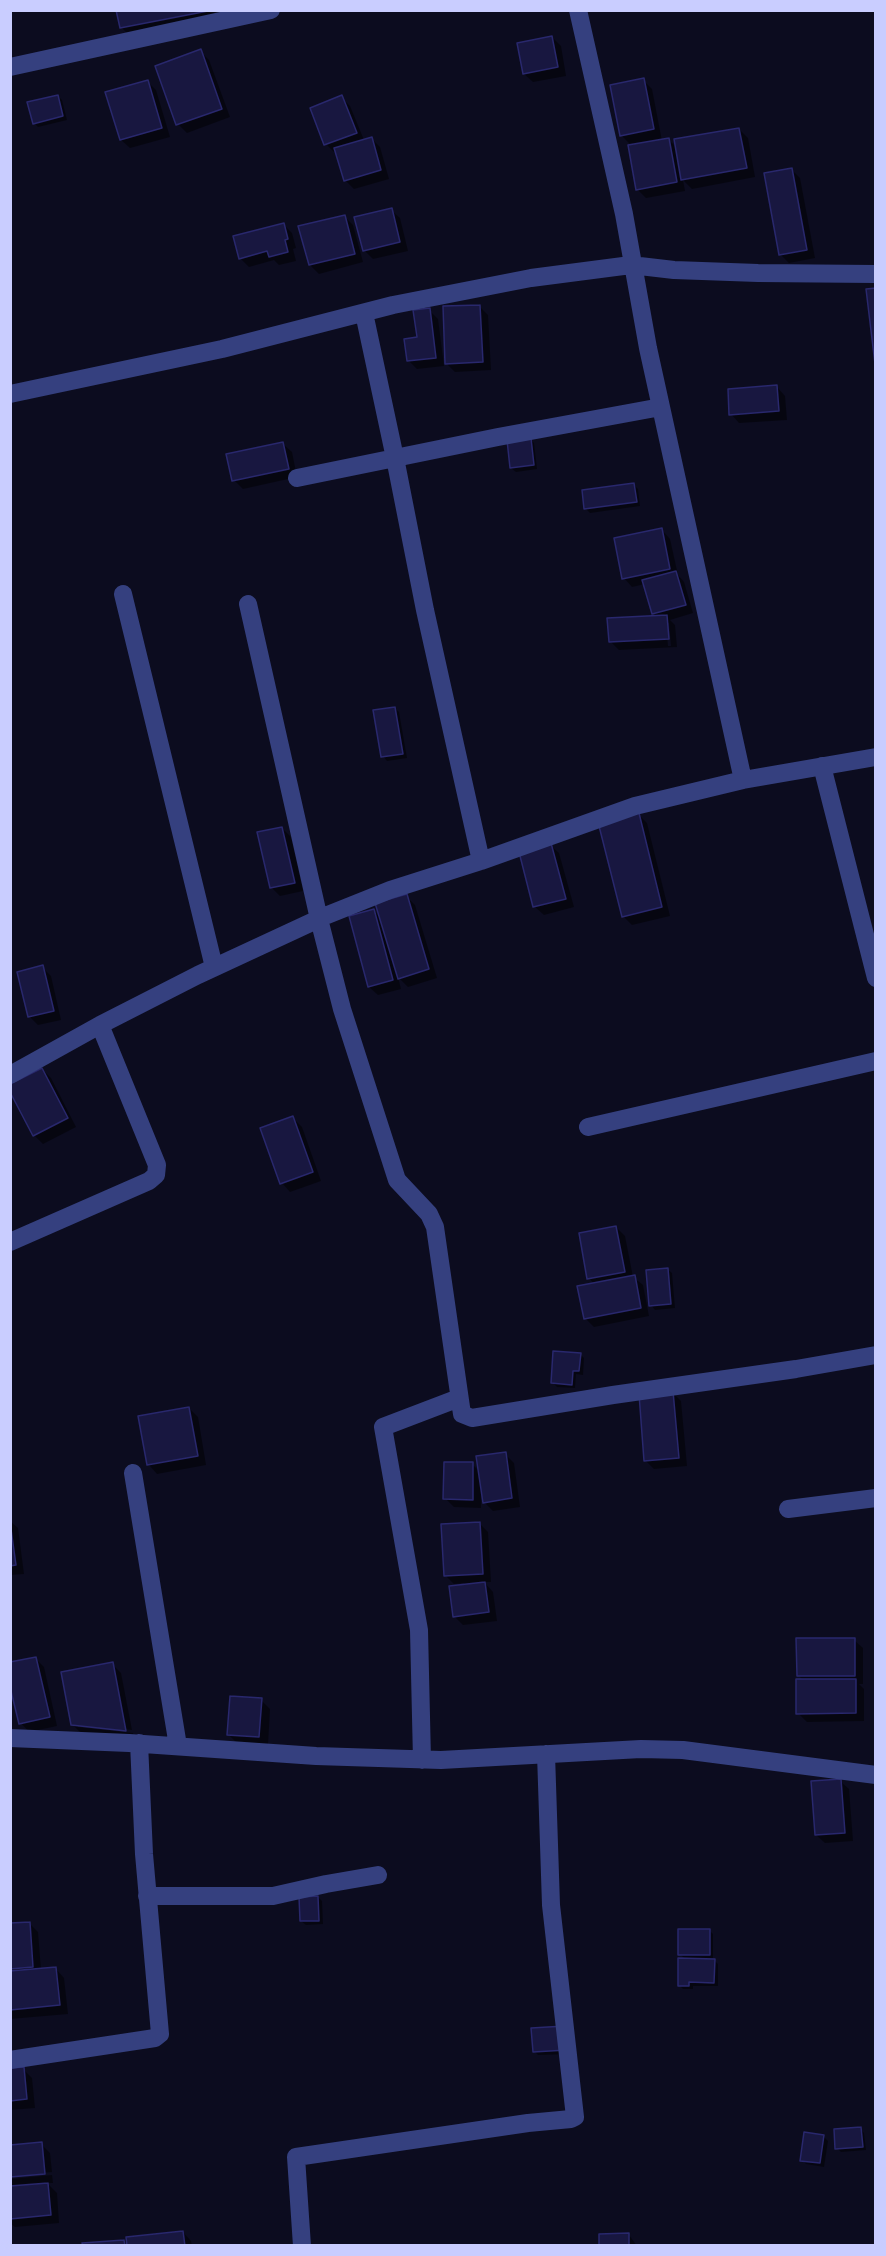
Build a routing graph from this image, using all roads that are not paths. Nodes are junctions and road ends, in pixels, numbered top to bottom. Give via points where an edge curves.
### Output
1 (271, 10) edge
2 (578, 10) edge
3 (10, 67) edge
4 (631, 266) junction
5 (876, 274) edge
6 (364, 313) junction
7 (10, 394) edge
8 (661, 407) junction
9 (395, 458) junction
10 (297, 478) dead end
11 (123, 594) dead end
12 (248, 604) dead end
13 (876, 757) edge
14 (822, 766) junction
15 (743, 780) junction
16 (481, 861) junction
17 (319, 919) junction
18 (214, 967) junction
19 (876, 978) edge
20 (100, 1025) junction
21 (876, 1061) edge
22 (10, 1075) edge
23 (588, 1127) dead end
24 (10, 1242) edge
25 (876, 1355) edge
26 (459, 1398) junction
27 (133, 1473) dead end
28 (876, 1498) edge
29 (788, 1509) dead end
30 (10, 1738) edge
31 (139, 1743) junction
32 (178, 1746) junction
33 (546, 1754) junction
34 (423, 1760) junction
35 (876, 1775) edge
36 (378, 1875) dead end
37 (147, 1896) junction
38 (10, 2060) edge
39 (302, 2246) edge

1 - 3 street
2 - 4 street via 624,214
4 - 5 street
4 - 6 street via 531,278
4 - 8 street
6 - 7 street via 222,349
6 - 9 street
8 - 9 street
8 - 15 street
9 - 10 street
9 - 16 street
11 - 18 street
12 - 17 street
13 - 14 street
14 - 15 street
14 - 19 street
15 - 16 street via 635,806
16 - 17 street via 390,890
17 - 18 street
17 - 26 street via 342,1009 397,1180 429,1214 435,1227
18 - 20 street
20 - 22 street
20 - 24 street via 157,1165 156,1175
21 - 23 street
25 - 26 street via 472,1418 462,1414
26 - 34 street via 383,1427 419,1630
27 - 32 street
28 - 29 street
30 - 31 street
31 - 32 street
31 - 37 street
32 - 34 street
33 - 34 street
33 - 35 street via 683,1750
33 - 39 street via 553,1925 576,2116 296,2157
36 - 37 street via 273,1896
37 - 38 street via 158,2037

